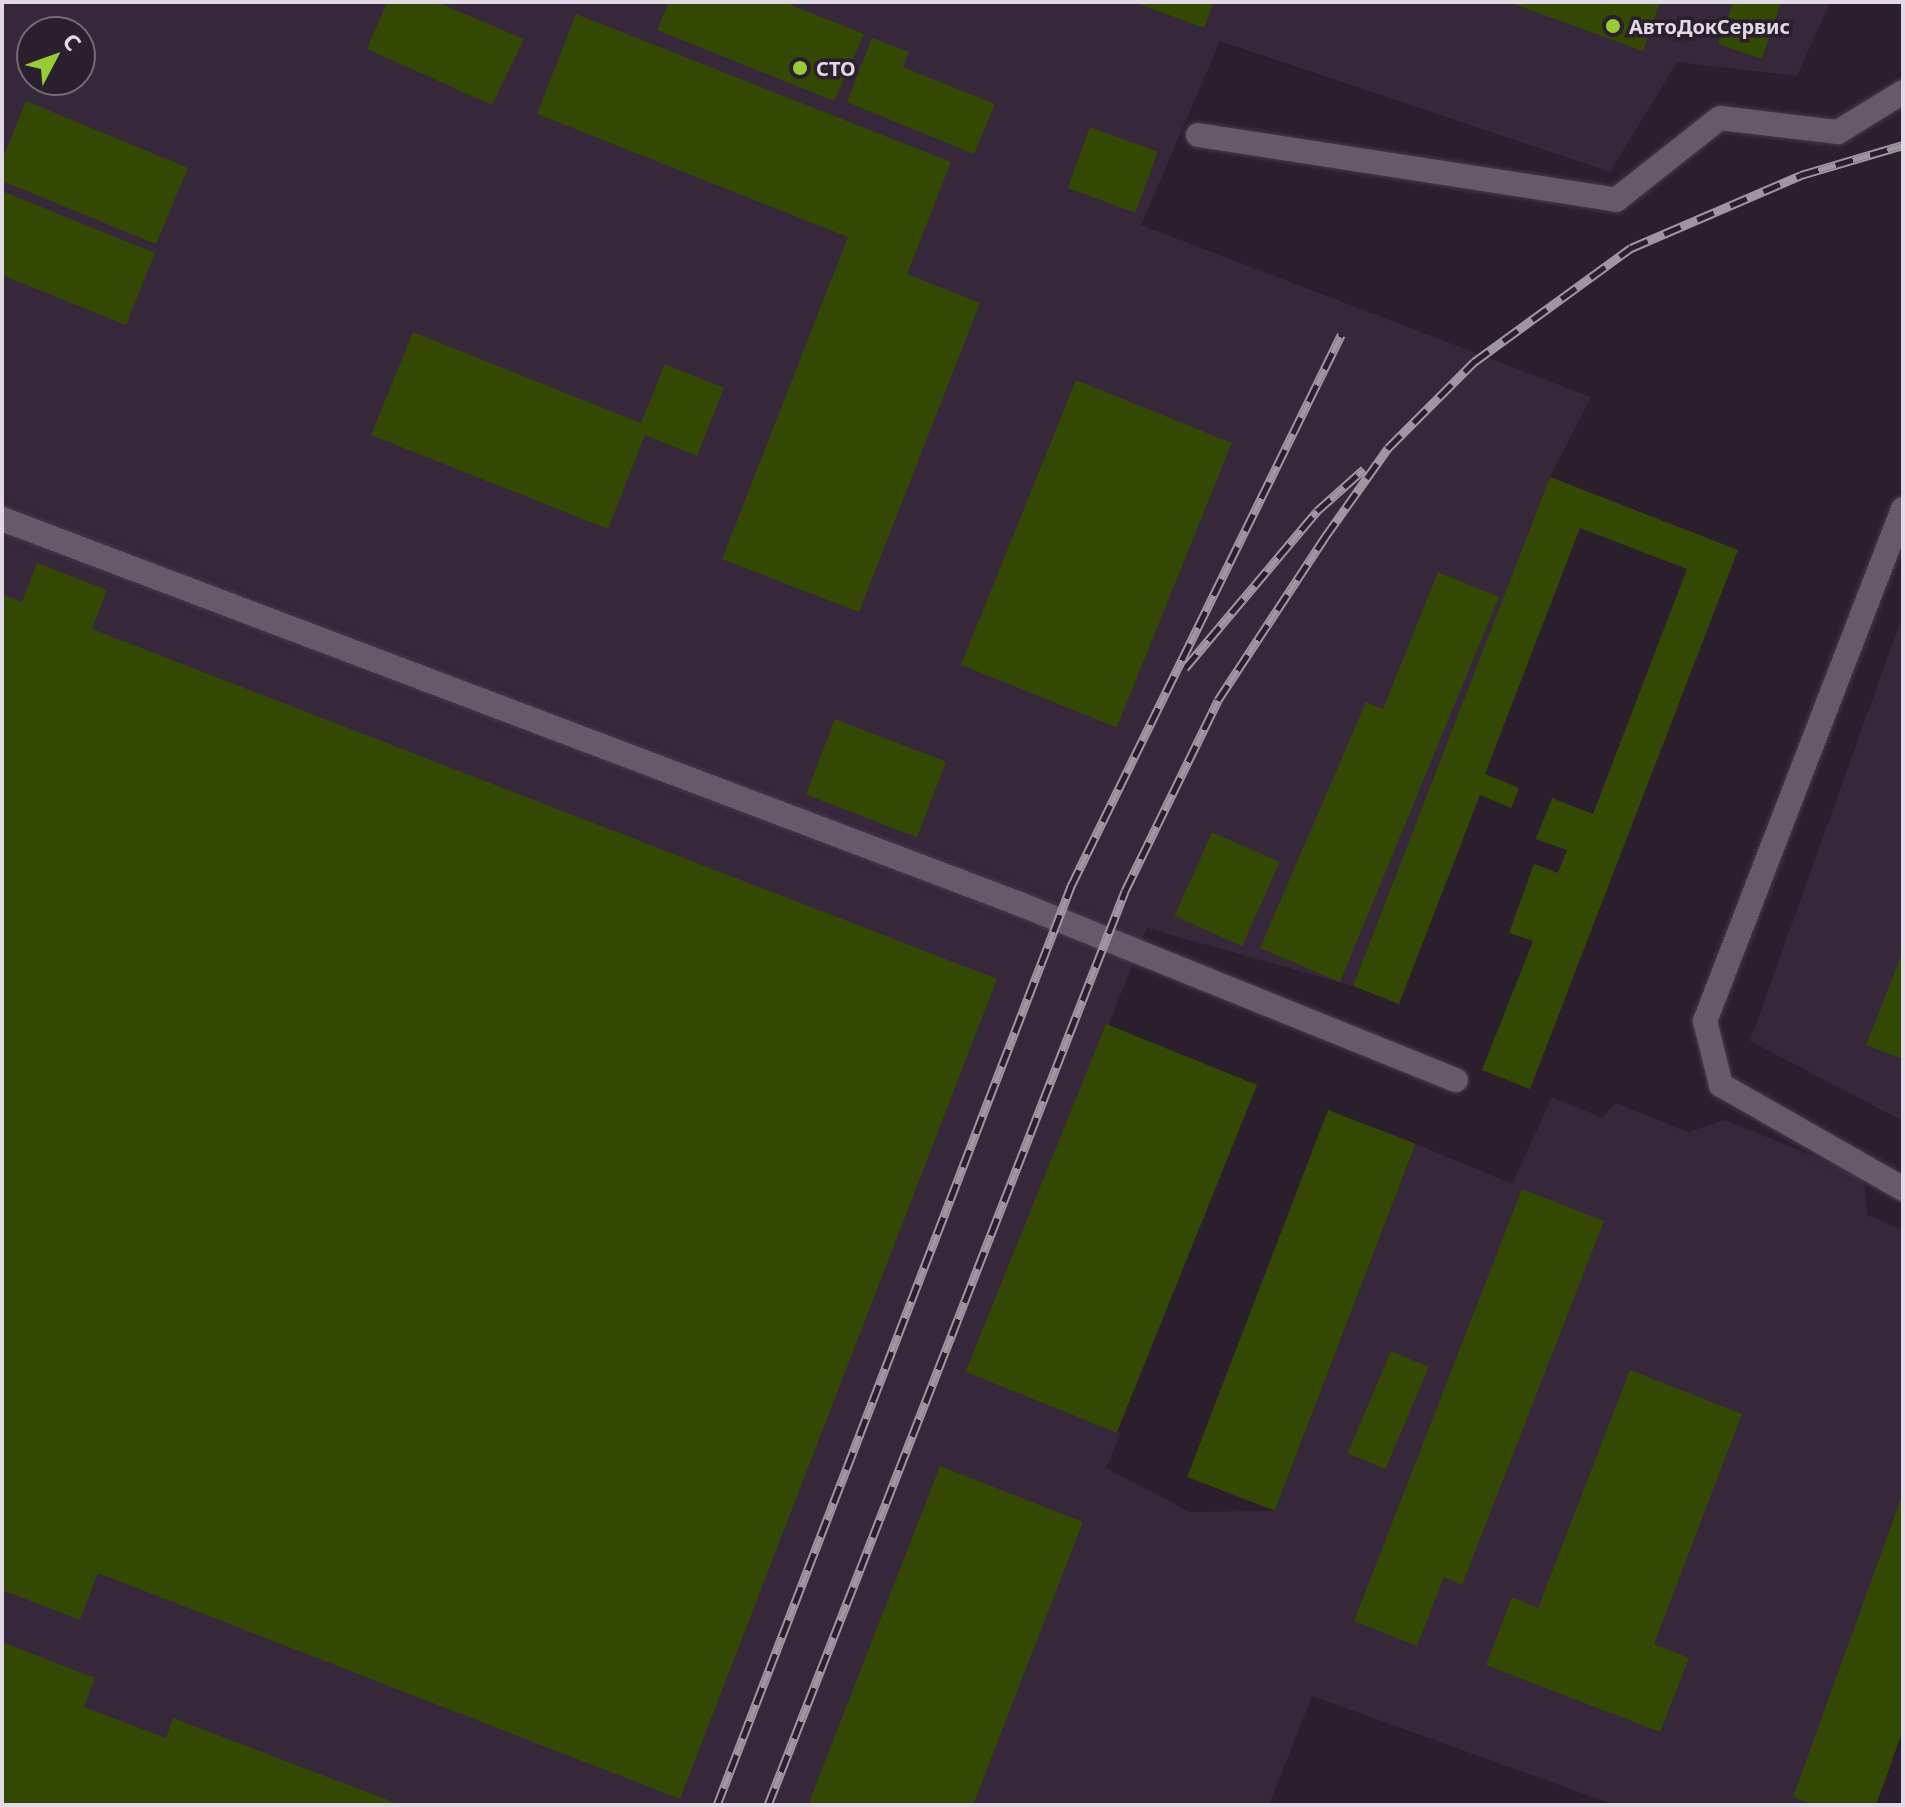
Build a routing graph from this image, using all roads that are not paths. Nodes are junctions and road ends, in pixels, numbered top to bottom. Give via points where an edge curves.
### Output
1 (1903, 92) edge
2 (1198, 135) dead end
3 (1903, 509) edge
4 (2, 519) edge
5 (1456, 1080) dead end
6 (1903, 1189) edge

1 - 2 lane via 1838,132 1720,118 1616,200
3 - 6 lane via 1705,1021 1721,1085
4 - 5 lane via 1020,904

